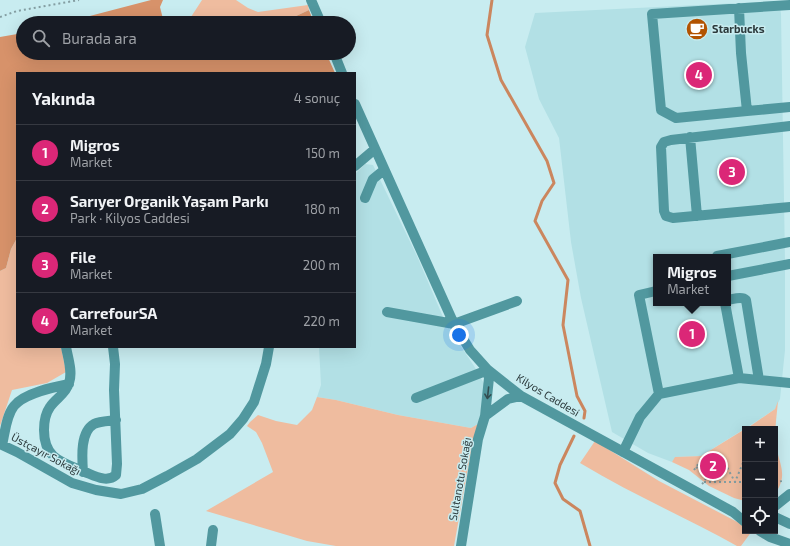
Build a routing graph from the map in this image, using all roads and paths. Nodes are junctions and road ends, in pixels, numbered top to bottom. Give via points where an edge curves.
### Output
1 (79, 0) edge
2 (312, 0) edge
3 (790, 5) edge
4 (739, 8) junction
5 (318, 16) edge
6 (0, 17) edge
7 (337, 60) edge
8 (342, 72) edge
9 (356, 106) edge
10 (790, 107) edge
11 (747, 111) junction
12 (790, 126) edge
13 (690, 137) junction
14 (375, 149) junction
15 (356, 165) edge
16 (384, 170) junction
17 (365, 198) dead end
18 (790, 207) edge
19 (697, 216) junction
20 (790, 242) edge
21 (727, 254) edge
22 (790, 264) edge
23 (731, 275) edge
24 (653, 292) edge
25 (731, 300) edge
26 (518, 301) dead end
27 (726, 306) edge
28 (387, 312) dead end
29 (454, 324) junction
30 (66, 348) edge
31 (113, 348) edge
32 (269, 348) edge
33 (488, 370) junction
34 (739, 378) junction
35 (759, 380) junction
36 (790, 383) edge
37 (69, 384) junction
38 (659, 394) junction
39 (521, 396) junction
40 (416, 398) dead end
41 (485, 416) junction
42 (116, 420) junction
43 (1, 444) edge
44 (624, 452) junction
45 (743, 462) edge
46 (699, 463) dead end
47 (83, 472) junction
48 (707, 476) junction
49 (783, 481) dead end
50 (735, 482) junction
51 (742, 482) edge
52 (778, 482) edge
53 (790, 494) edge
54 (778, 504) edge
55 (742, 511) edge
56 (732, 512) junction
57 (155, 514) dead end
58 (778, 518) edge
59 (742, 520) edge
60 (790, 524) edge
61 (213, 530) dead end
62 (765, 534) edge
63 (790, 544) edge
64 (160, 546) edge
65 (211, 546) edge
66 (461, 546) edge

1 - 6 path via 17,11
2 - 5 street
3 - 4 street
4 - 11 street
4 - 11 street via 652,14 660,110 676,118
7 - 8 street
9 - 14 street, Kilyos Caddesi
10 - 11 street
12 - 13 street
13 - 19 street
13 - 19 street via 664,142 661,147 664,211 666,216 673,218
14 - 15 street
14 - 16 street, Kilyos Caddesi
16 - 17 street via 373,179
16 - 29 street, Kilyos Caddesi
18 - 19 street
20 - 21 street
22 - 23 street
24 - 38 street via 638,295
25 - 35 street via 746,300
26 - 29 street
27 - 34 street
28 - 29 street
29 - 33 street, Kilyos Caddesi via 470,350
30 - 37 street via 71,375
31 - 42 street
32 - 43 street, Üstçayır Sokağı via 254,402 230,434 197,458 142,488 121,494 72,483
33 - 39 street, Kilyos Caddesi
33 - 40 street
33 -> 41 street, Sultanotu Sokağı
34 - 35 street
34 - 38 street
35 - 36 street
37 - 43 street via 52,387 14,405
37 - 47 street via 46,413 46,447 50,455
38 - 44 street via 640,417
39 - 41 street via 508,400
39 - 44 street, Kilyos Caddesi
41 - 66 street, Sultanotu Sokağı via 478,439
42 - 47 street via 95,423 89,428 84,438
42 - 47 street via 116,475 104,479
44 - 56 street, Kilyos Caddesi
45 - 50 path
46 - 48 path via 695,469
48 - 50 path via 704,482
48 - 50 path via 719,458 723,460
49 - 52 path
50 - 51 path
53 - 54 street
55 - 56 street
56 - 59 street, Kilyos Caddesi
57 - 64 street
58 - 60 street
61 - 65 street
62 - 63 street

